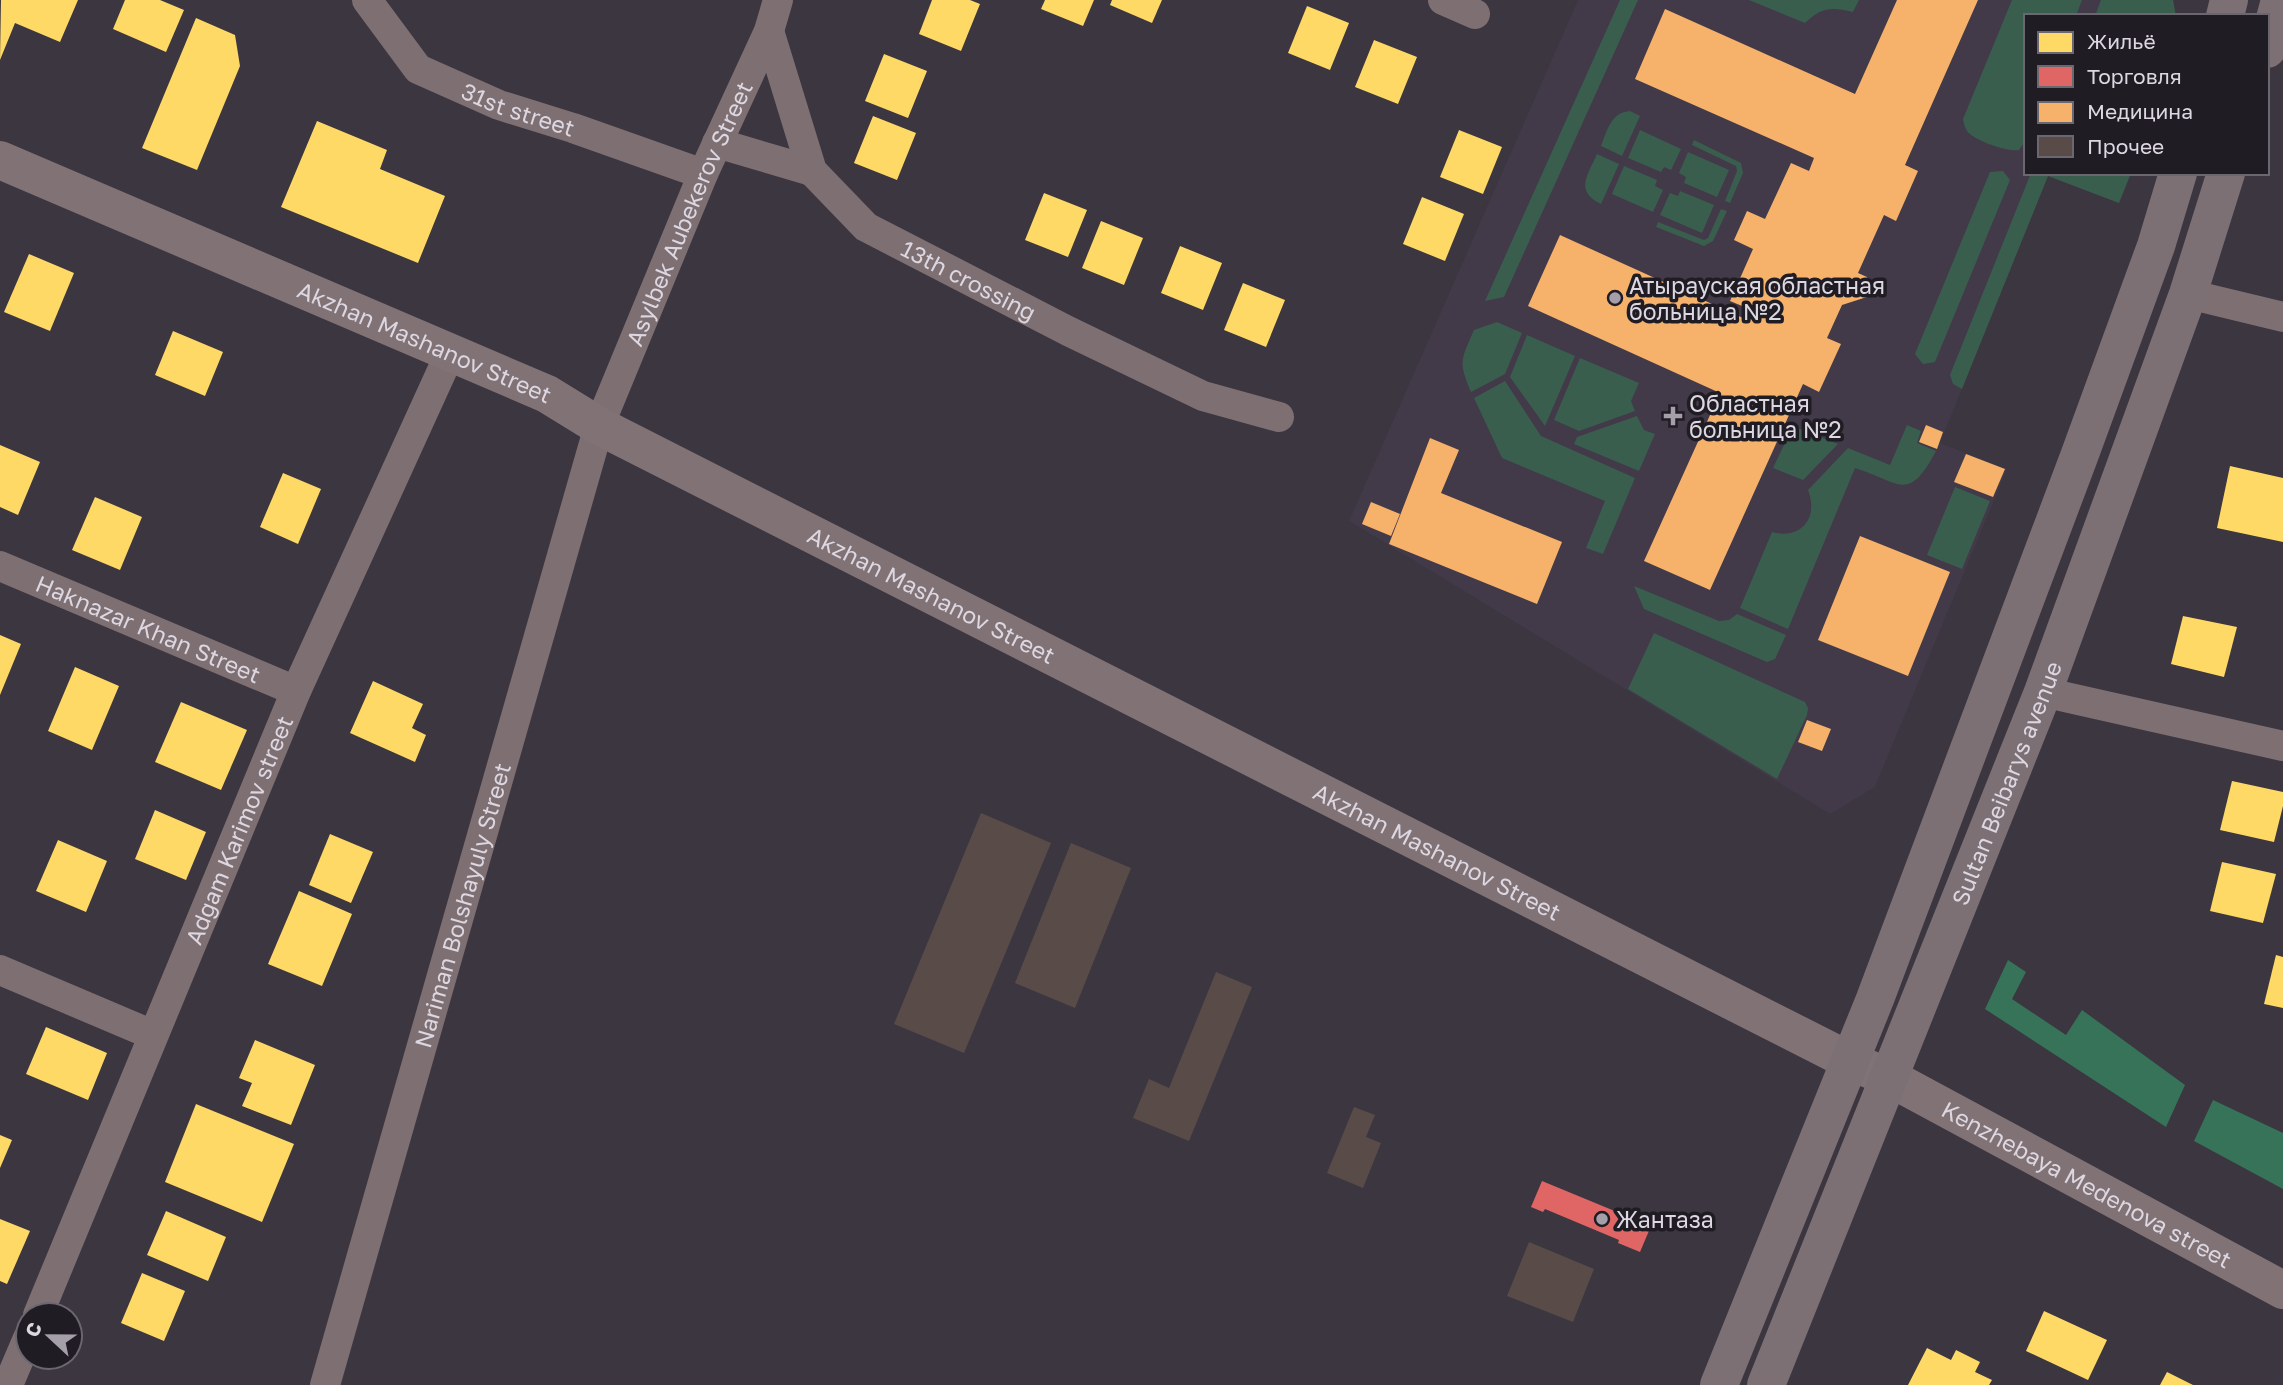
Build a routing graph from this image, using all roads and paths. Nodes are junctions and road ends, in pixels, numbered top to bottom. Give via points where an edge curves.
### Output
1 (367, 0) edge
2 (778, 0) edge
3 (1443, 0) edge
4 (2280, 0) edge
5 (1475, 14) dead end
6 (769, 31) junction
7 (2274, 34) edge
8 (717, 143) junction
9 (0, 160) edge
10 (812, 171) junction
11 (703, 174) junction
12 (2177, 175) edge
13 (2225, 175) edge
14 (2188, 294) junction
15 (2283, 317) edge
16 (451, 351) junction
17 (1279, 417) dead end
18 (598, 426) junction
19 (0, 566) edge
20 (296, 691) junction
21 (2043, 692) junction
22 (2283, 746) edge
23 (0, 970) edge
24 (153, 1035) junction
25 (1850, 1061) junction
26 (1890, 1079) junction
27 (2283, 1290) edge
28 (43, 1301) edge
29 (324, 1385) edge
30 (1719, 1385) edge
31 (1766, 1385) edge

1 - 11 street, 31st street via 418,69 499,105
2 - 6 street, Asylbek Aubekerov Street
3 - 5 street
4 - 7 main road
6 - 8 street, Asylbek Aubekerov Street
6 - 10 street, 13th crossing
8 - 10 street
8 - 11 street, Asylbek Aubekerov Street
9 - 16 street, Akzhan Mashanov Street
10 - 17 street, 13th crossing via 866,227 1203,396
11 - 18 street, Asylbek Aubekerov Street
12 - 25 main road, Sultan Beibarys avenue via 2080,454
13 - 14 main road, Sultan Beibarys avenue
14 - 15 street
14 - 21 main road, Sultan Beibarys avenue
16 - 18 street, Akzhan Mashanov Street via 547,394
16 - 20 street, Adgam Karimov street
18 - 25 street, Akzhan Mashanov Street
18 - 29 street, Nariman Bolshayuly Street
19 - 20 street, Haknazar Khan Street
20 - 24 street, Adgam Karimov street
21 - 22 street
21 - 26 main road, Sultan Beibarys avenue
23 - 24 street
24 - 28 street, Adgam Karimov street
25 - 26 street, Akzhan Mashanov Street
25 - 30 main road, Sultan Beibarys avenue
26 - 27 street, Kenzhebaya Medenova street
26 - 31 main road, Sultan Beibarys avenue

